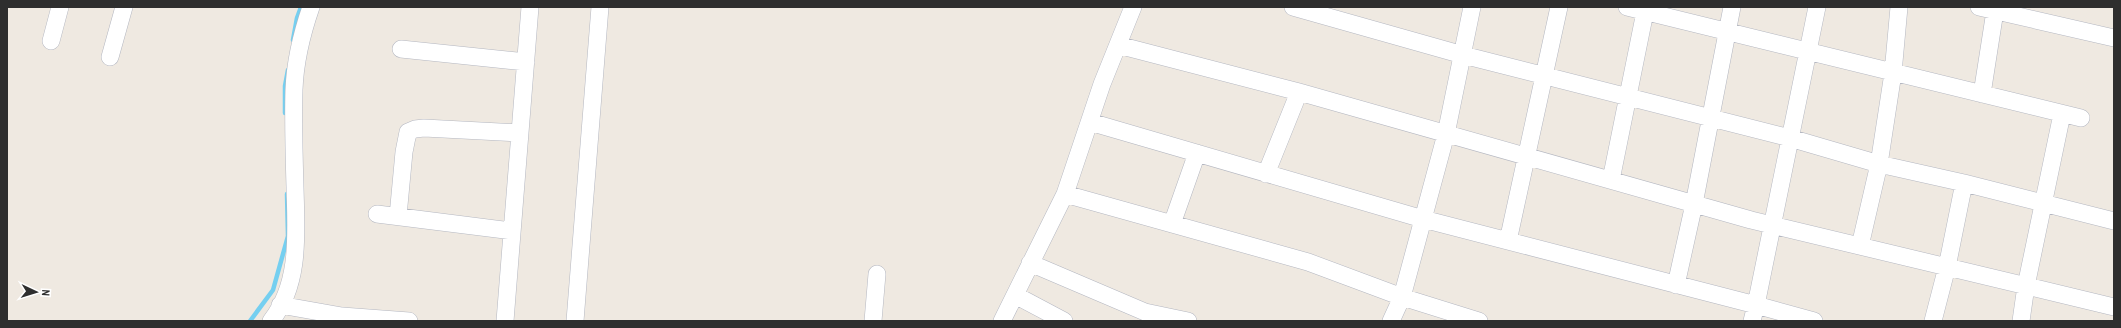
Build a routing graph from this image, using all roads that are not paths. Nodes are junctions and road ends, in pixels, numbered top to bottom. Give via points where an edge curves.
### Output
1 (60, 7) edge
2 (124, 7) edge
3 (311, 7) edge
4 (530, 7) edge
5 (600, 7) edge
6 (1133, 7) edge
7 (1294, 7) edge
8 (1472, 7) edge
9 (1559, 7) edge
10 (1627, 7) edge
11 (1732, 7) edge
12 (1816, 7) edge
13 (1900, 7) edge
14 (1979, 7) edge
15 (1646, 9) edge
16 (1995, 11) junction
17 (1727, 31) junction
18 (2114, 38) edge
19 (51, 41) dead end
20 (1118, 45) junction
21 (401, 49) dead end
22 (1808, 51) junction
23 (1463, 55) junction
24 (110, 57) dead end
25 (526, 62) junction
26 (1893, 73) junction
27 (1543, 75) junction
28 (1299, 92) junction
29 (1982, 94) junction
30 (1628, 97) junction
31 (2062, 114) junction
32 (1710, 118) junction
33 (2081, 118) dead end
34 (1090, 122) junction
35 (520, 134) junction
36 (1446, 134) junction
37 (1790, 138) junction
38 (1197, 153) junction
39 (1526, 156) junction
40 (1879, 164) junction
41 (1266, 174) junction
42 (1611, 180) junction
43 (1964, 183) junction
44 (1065, 194) junction
45 (2043, 203) junction
46 (1694, 204) junction
47 (377, 214) dead end
48 (398, 216) junction
49 (1423, 220) junction
50 (2114, 221) edge
51 (1172, 224) junction
52 (1772, 225) junction
53 (512, 231) junction
54 (1508, 241) junction
55 (1860, 246) junction
56 (1030, 263) junction
57 (1947, 267) junction
58 (877, 274) dead end
59 (1676, 285) junction
60 (2026, 286) junction
61 (1015, 295) junction
62 (1402, 297) junction
63 (280, 306) junction
64 (2114, 307) edge
65 (1754, 313) edge
66 (1143, 317) edge
67 (341, 319) edge
68 (271, 321) edge
69 (409, 321) edge
70 (504, 321) edge
71 (575, 321) edge
72 (873, 321) edge
73 (1002, 321) edge
74 (1064, 321) edge
75 (1188, 321) edge
76 (1391, 321) edge
77 (1479, 321) edge
78 (1814, 321) edge
79 (1933, 321) edge
80 (2021, 321) edge

1 - 19 street
2 - 24 street
3 - 63 street via 304,25 294,88 296,256
4 - 25 street
5 - 71 street
6 - 20 street
7 - 23 street
8 - 23 street
9 - 27 street
10 - 15 street
11 - 17 street
12 - 22 street
13 - 26 street
14 - 16 street
15 - 17 street
15 - 30 street
16 - 18 street
16 - 29 street
17 - 22 street
17 - 32 street
20 - 28 street
20 - 34 street
21 - 25 street
22 - 26 street
22 - 37 street
23 - 27 street
23 - 36 street
25 - 35 street
26 - 29 street
26 - 40 street
27 - 30 street
27 - 39 street
28 - 36 street
28 - 41 street
29 - 31 street
30 - 32 street
30 - 42 street
31 - 33 street
31 - 45 street
32 - 37 street
32 - 46 street
34 - 38 street
34 - 44 street
35 - 48 street via 424,128 415,128 408,132
35 - 53 street
36 - 39 street
36 - 49 street
37 - 40 street
37 - 52 street
38 - 41 street
38 - 51 street
39 - 42 street
39 - 54 street
40 - 43 street
40 - 55 street
41 - 49 street
42 - 46 street
43 - 45 street
43 - 57 street
44 - 51 street
44 - 56 street
45 - 50 street
45 - 60 street
46 - 52 street
46 - 59 street
47 - 48 street
48 - 53 street
49 - 54 street
49 - 62 street
51 - 62 street via 1308,262
52 - 55 street
52 - 65 street
53 - 70 street
54 - 59 street
55 - 57 street
56 - 61 street
56 - 66 street
57 - 60 street
57 - 79 street
58 - 72 street
59 - 65 street
60 - 64 street
60 - 80 street
61 - 73 street
61 - 74 street
62 - 76 street
62 - 77 street
63 - 67 street
63 - 68 street
65 - 78 street
66 - 75 street
67 - 69 street

